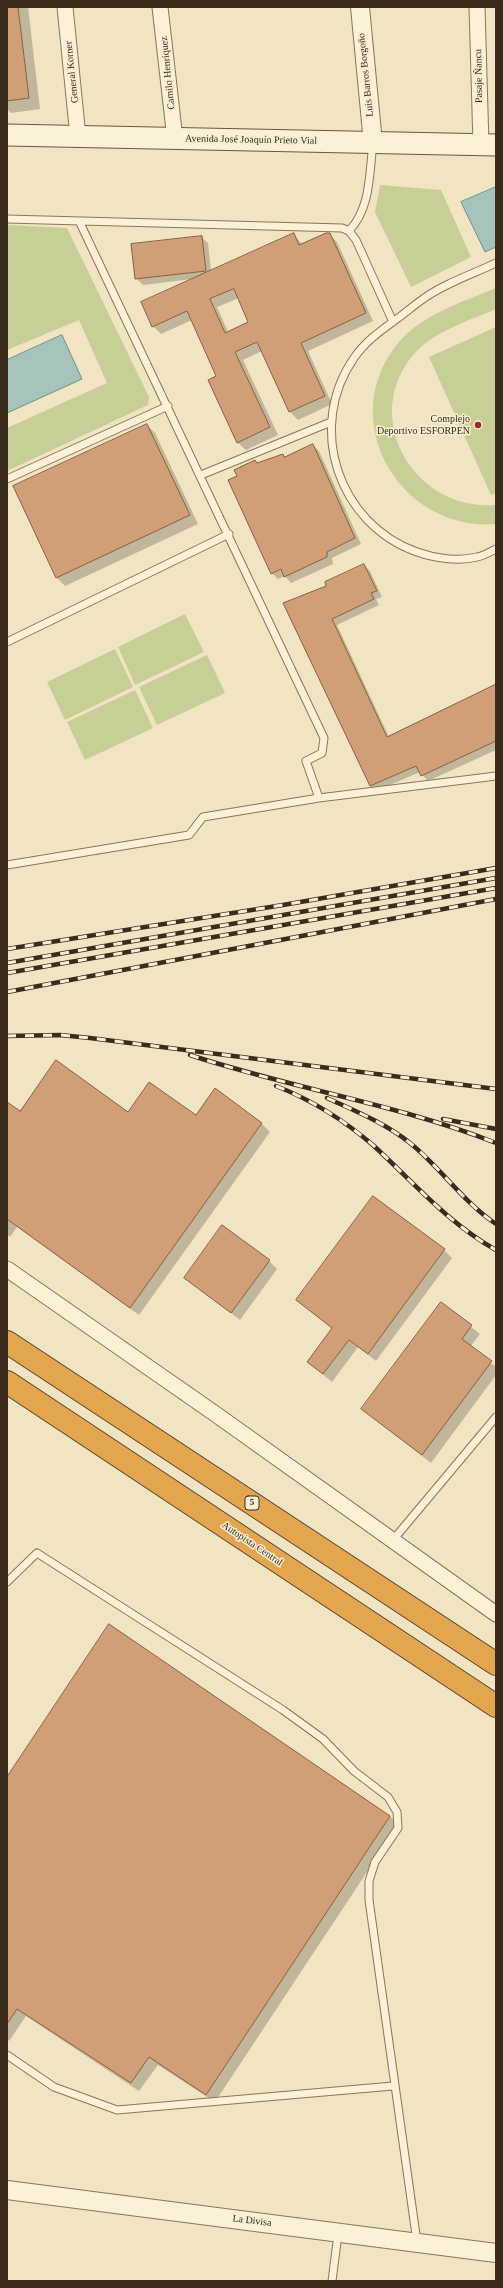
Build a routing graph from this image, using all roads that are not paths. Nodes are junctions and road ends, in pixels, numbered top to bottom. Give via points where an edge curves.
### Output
1 (65, 7) edge
2 (160, 7) edge
3 (360, 7) edge
4 (478, 7) edge
5 (7, 135) edge
6 (78, 137) junction
7 (175, 139) junction
8 (374, 142) junction
9 (488, 145) edge
10 (7, 219) edge
11 (80, 223) junction
12 (349, 231) junction
13 (496, 263) edge
14 (393, 322) junction
15 (168, 406) junction
16 (331, 422) junction
17 (201, 475) junction
18 (7, 479) edge
19 (229, 534) junction
20 (496, 549) edge
21 (7, 642) edge
22 (496, 776) edge
23 (319, 798) junction
24 (7, 865) edge
25 (7, 1269) edge
26 (7, 1342) edge
27 (7, 1382) edge
28 (496, 1417) edge
29 (393, 1540) junction
30 (7, 1582) edge
31 (496, 1614) edge
32 (496, 1664) edge
33 (496, 1706) edge
34 (7, 2055) edge
35 (393, 2086) junction
36 (7, 2190) edge
37 (338, 2231) junction
38 (416, 2242) junction
39 (496, 2253) edge
40 (332, 2281) edge

1 - 6 street, General Korner
2 - 7 street, Camilo Henríquez
3 - 8 street, Luis Barros Borgoño
4 - 9 street, Pasaje Ñancu
5 - 6 main road, Avenida José Joaquín Prieto Vial
6 - 7 main road, Avenida José Joaquín Prieto Vial
7 - 8 main road, Avenida José Joaquín Prieto Vial
8 - 9 main road, Avenida José Joaquín Prieto Vial
8 - 12 lane via 364,208
10 - 11 lane
11 - 12 lane via 336,228
11 - 15 lane
12 - 14 lane via 356,240
13 - 14 lane via 424,298
14 - 16 lane via 366,344 348,367 338,388
15 - 17 lane
15 - 18 lane
16 - 17 lane
16 - 20 lane via 332,448 339,477 355,507 379,532 409,549 442,558 476,558
17 - 19 lane
19 - 21 lane
19 - 23 lane via 324,738 322,752 306,761
22 - 23 lane
23 - 24 lane via 203,817 189,835
25 - 29 street
26 - 32 highway, 5
27 - 33 highway, Autopista Central
28 - 29 lane
29 - 31 street
30 - 35 lane via 37,1553 289,1714 323,1739 354,1771 394,1804 398,1828 375,1862 368,1890
34 - 35 lane via 54,2087 117,2110
35 - 38 lane
36 - 37 street, La Divisa
37 - 38 street, La Divisa
37 - 40 lane
38 - 39 street, La Divisa

